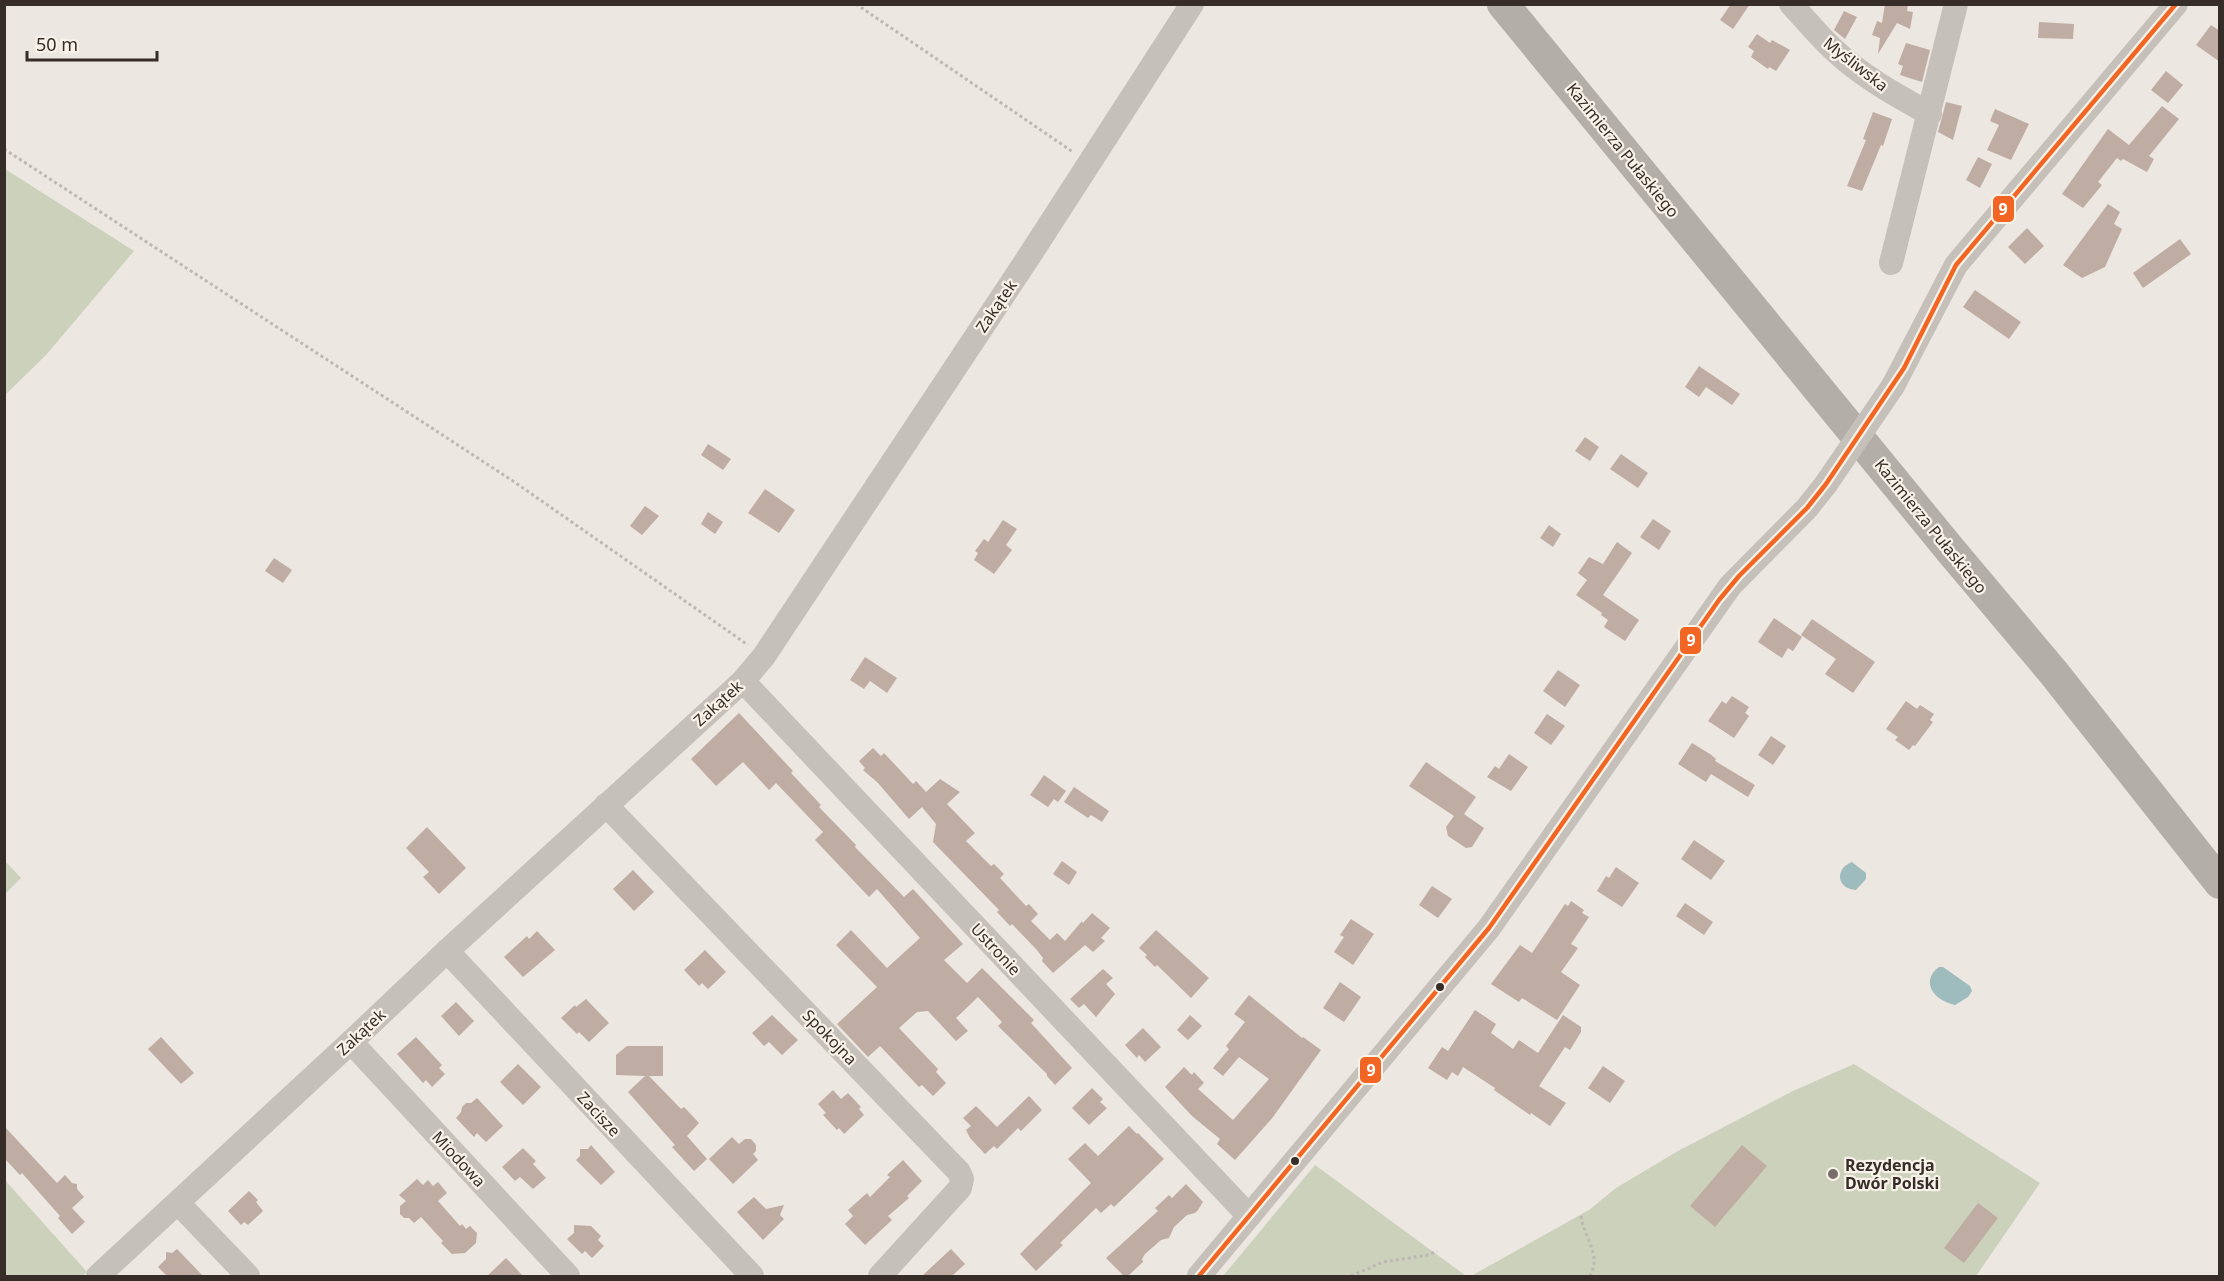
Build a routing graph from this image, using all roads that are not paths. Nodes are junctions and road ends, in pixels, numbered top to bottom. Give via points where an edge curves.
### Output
1 (1192, 4) edge
2 (1503, 4) edge
3 (1791, 4) edge
4 (1956, 4) edge
5 (2176, 4) edge
6 (1930, 114) junction
7 (1891, 263) dead end
8 (743, 681) junction
9 (606, 805) junction
10 (2220, 883) edge
11 (447, 951) junction
12 (351, 1042) junction
13 (178, 1203) junction
14 (1249, 1216) junction
15 (98, 1276) edge
16 (248, 1276) edge
17 (568, 1276) edge
18 (752, 1276) edge
19 (880, 1276) edge
20 (1199, 1276) edge

1 - 8 street, Zakątek via 764,656
2 - 10 main road, Kazimierza Pułaskiego via 2054,672
3 - 6 street, Myśliwska via 1840,55
4 - 6 street
5 - 14 street, bridge via 1956,266 1893,386 1826,484 1730,586 1489,928
6 - 7 street
8 - 9 street, Zakątek
8 - 14 street, Ustronie
9 - 11 street, Zakątek
9 - 19 street, Spokojna via 959,1172 960,1188
11 - 12 street, Zakątek
11 - 18 street, Zacisze
12 - 13 street, Zakątek
12 - 17 street, Miodowa
13 - 15 street, Zakątek
13 - 16 street
14 - 20 street

